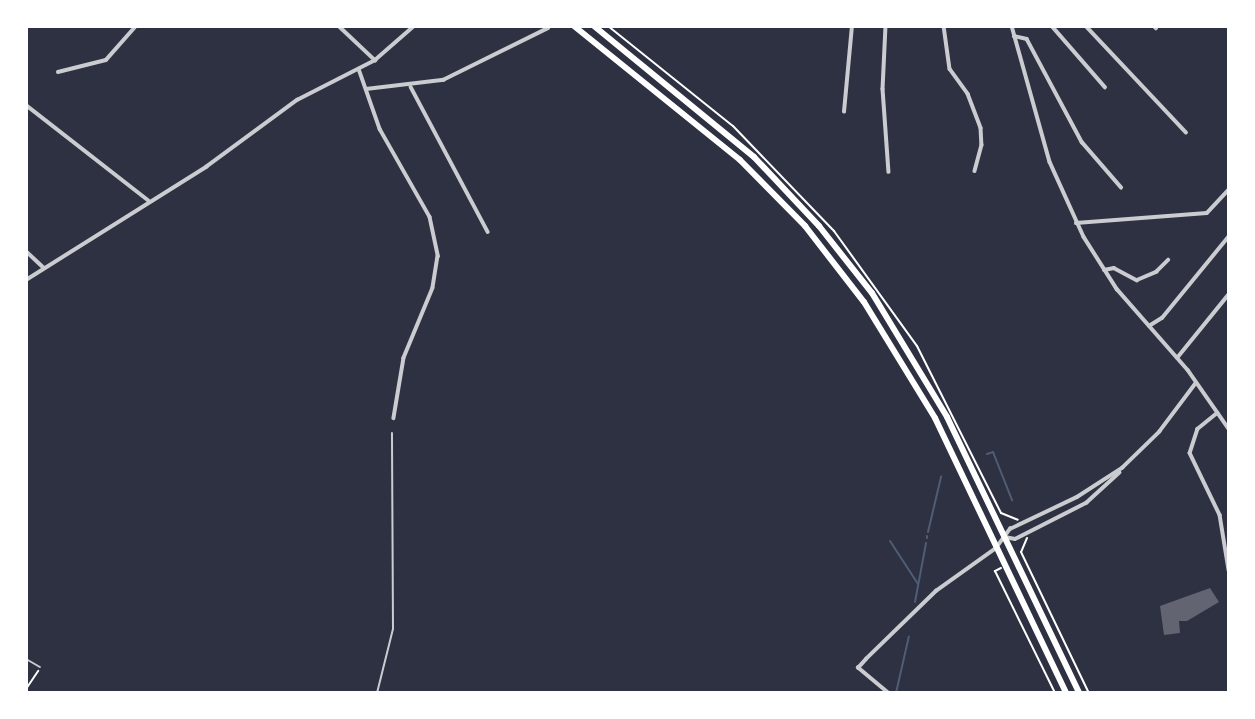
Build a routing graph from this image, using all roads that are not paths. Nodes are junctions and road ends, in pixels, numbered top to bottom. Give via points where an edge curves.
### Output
1 (136, 26) edge
2 (339, 26) edge
3 (414, 26) edge
4 (575, 26) edge
5 (594, 26) edge
6 (852, 26) edge
7 (886, 26) edge
8 (944, 26) edge
9 (1012, 26) edge
10 (1052, 26) edge
11 (1086, 26) edge
12 (548, 28) dead end
13 (1014, 36) junction
14 (375, 60) junction
15 (359, 69) junction
16 (58, 72) dead end
17 (411, 87) junction
18 (1105, 87) dead end
19 (366, 89) junction
20 (26, 105) edge
21 (844, 112) dead end
22 (1186, 132) dead end
23 (975, 171) dead end
24 (889, 172) dead end
25 (1121, 187) dead end
26 (1229, 189) edge
27 (148, 200) junction
28 (1076, 223) junction
29 (488, 232) dead end
30 (1229, 236) edge
31 (26, 251) edge
32 (1168, 260) dead end
33 (43, 267) junction
34 (1104, 270) junction
35 (26, 280) edge
36 (1229, 294) edge
37 (1149, 327) junction
38 (1177, 358) junction
39 (1195, 384) junction
40 (1218, 413) junction
41 (394, 418) dead end
42 (1229, 429) edge
43 (392, 433) dead end
44 (1122, 468) junction
45 (1005, 537) junction
46 (996, 548) junction
47 (1229, 570) edge
48 (26, 659) edge
49 (40, 667) road end
50 (377, 693) edge
51 (888, 693) edge
52 (1066, 693) edge
53 (1079, 693) edge

1 - 16 street via 106,60
2 - 14 street
3 - 14 street
4 - 46 main road via 722,143 773,192 836,264 914,380
5 - 45 main road via 737,141 841,251 919,366
6 - 21 street
7 - 24 street via 883,89
8 - 23 street via 950,69 968,94 981,128
9 - 13 street
10 - 18 street
11 - 22 street
12 - 17 street via 445,79
13 - 25 street via 1027,38 1083,142
13 - 28 street via 1050,162
14 - 15 street
15 - 19 street
15 - 27 street via 297,100 223,155
17 - 19 street
17 - 29 street
19 - 41 street via 380,129 430,217 438,256 433,288 404,358
20 - 27 street
26 - 28 street via 1207,213
27 - 33 street
28 - 34 street
30 - 37 street via 1162,318
31 - 33 street
32 - 34 street via 1156,272 1137,280 1114,268
33 - 35 street
34 - 37 street
36 - 38 street
37 - 38 street
38 - 39 street
39 - 40 street
39 - 44 street via 1159,432
40 - 42 street
40 - 47 street via 1198,429 1189,453 1220,514
43 - 50 lane via 393,629
44 - 45 street via 1077,497 1010,528
44 - 45 street via 1092,499 1015,539
45 - 46 street
45 - 53 main road
46 - 51 street via 936,591 858,668
46 - 52 main road
48 - 49 lane

